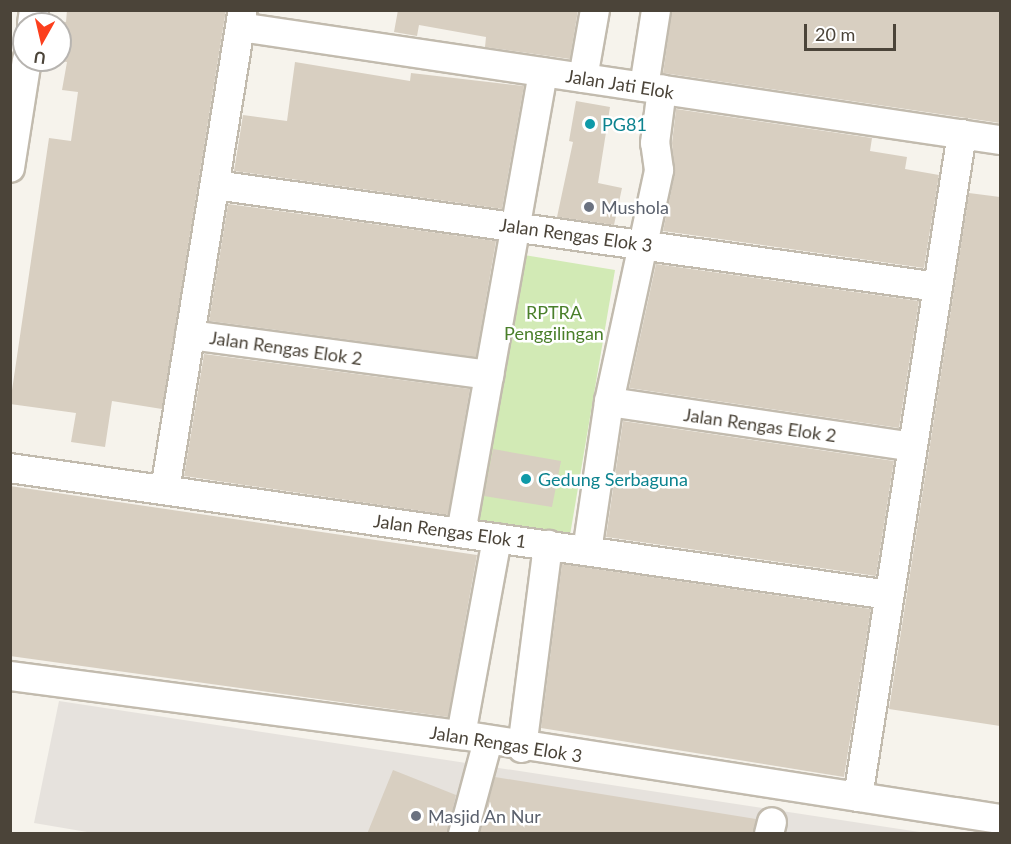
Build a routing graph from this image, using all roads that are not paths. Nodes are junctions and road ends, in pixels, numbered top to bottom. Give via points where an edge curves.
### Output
1 (595, 10) edge
2 (656, 10) edge
3 (242, 19) edge
4 (25, 72) edge
5 (543, 72) junction
6 (583, 78) junction
7 (653, 88) junction
8 (962, 134) junction
9 (1000, 140) edge
10 (10, 168) edge
11 (214, 185) junction
12 (515, 227) junction
13 (643, 244) junction
14 (938, 287) junction
15 (190, 335) junction
16 (489, 375) junction
17 (609, 402) junction
18 (912, 447) junction
19 (10, 468) edge
20 (165, 490) junction
21 (461, 533) junction
22 (496, 538) junction
23 (548, 545) junction
24 (587, 550) junction
25 (889, 595) junction
26 (10, 676) edge
27 (474, 738) junction
28 (522, 748) junction
29 (858, 797) junction
30 (1000, 819) edge
31 (463, 834) edge

1 - 6 street
2 - 7 street
3 - 5 street, Jalan Jati Elok
3 - 11 street
4 - 10 street
5 - 6 street, Jalan Jati Elok
5 - 12 street
6 - 7 street, Jalan Jati Elok
7 - 8 street, Jalan Jati Elok
7 - 13 street via 659,170
8 - 9 street, Jalan Jati Elok
8 - 14 street
11 - 12 street, Jalan Rengas Elok 3
11 - 15 street
12 - 13 street, Jalan Rengas Elok 3
12 - 16 street
13 - 14 street, Jalan Rengas Elok 3
13 - 17 street
14 - 18 street
15 - 16 street, Jalan Rengas Elok 2
15 - 20 street
16 - 21 street
17 - 18 street, Jalan Rengas Elok 2
17 - 24 street
18 - 25 street
19 - 20 street, Jalan Rengas Elok 1
20 - 21 street, Jalan Rengas Elok 1
21 - 22 street, Jalan Rengas Elok 1
22 - 23 street, Jalan Rengas Elok 1
22 - 27 street
23 - 24 street, Jalan Rengas Elok 1
23 - 28 street
24 - 25 street, Jalan Rengas Elok 1
25 - 29 street
26 - 27 street, Jalan Rengas Elok 3
27 - 28 street, Jalan Rengas Elok 3
27 - 31 street
28 - 29 street, Jalan Rengas Elok 3
29 - 30 street, Jalan Rengas Elok 3

